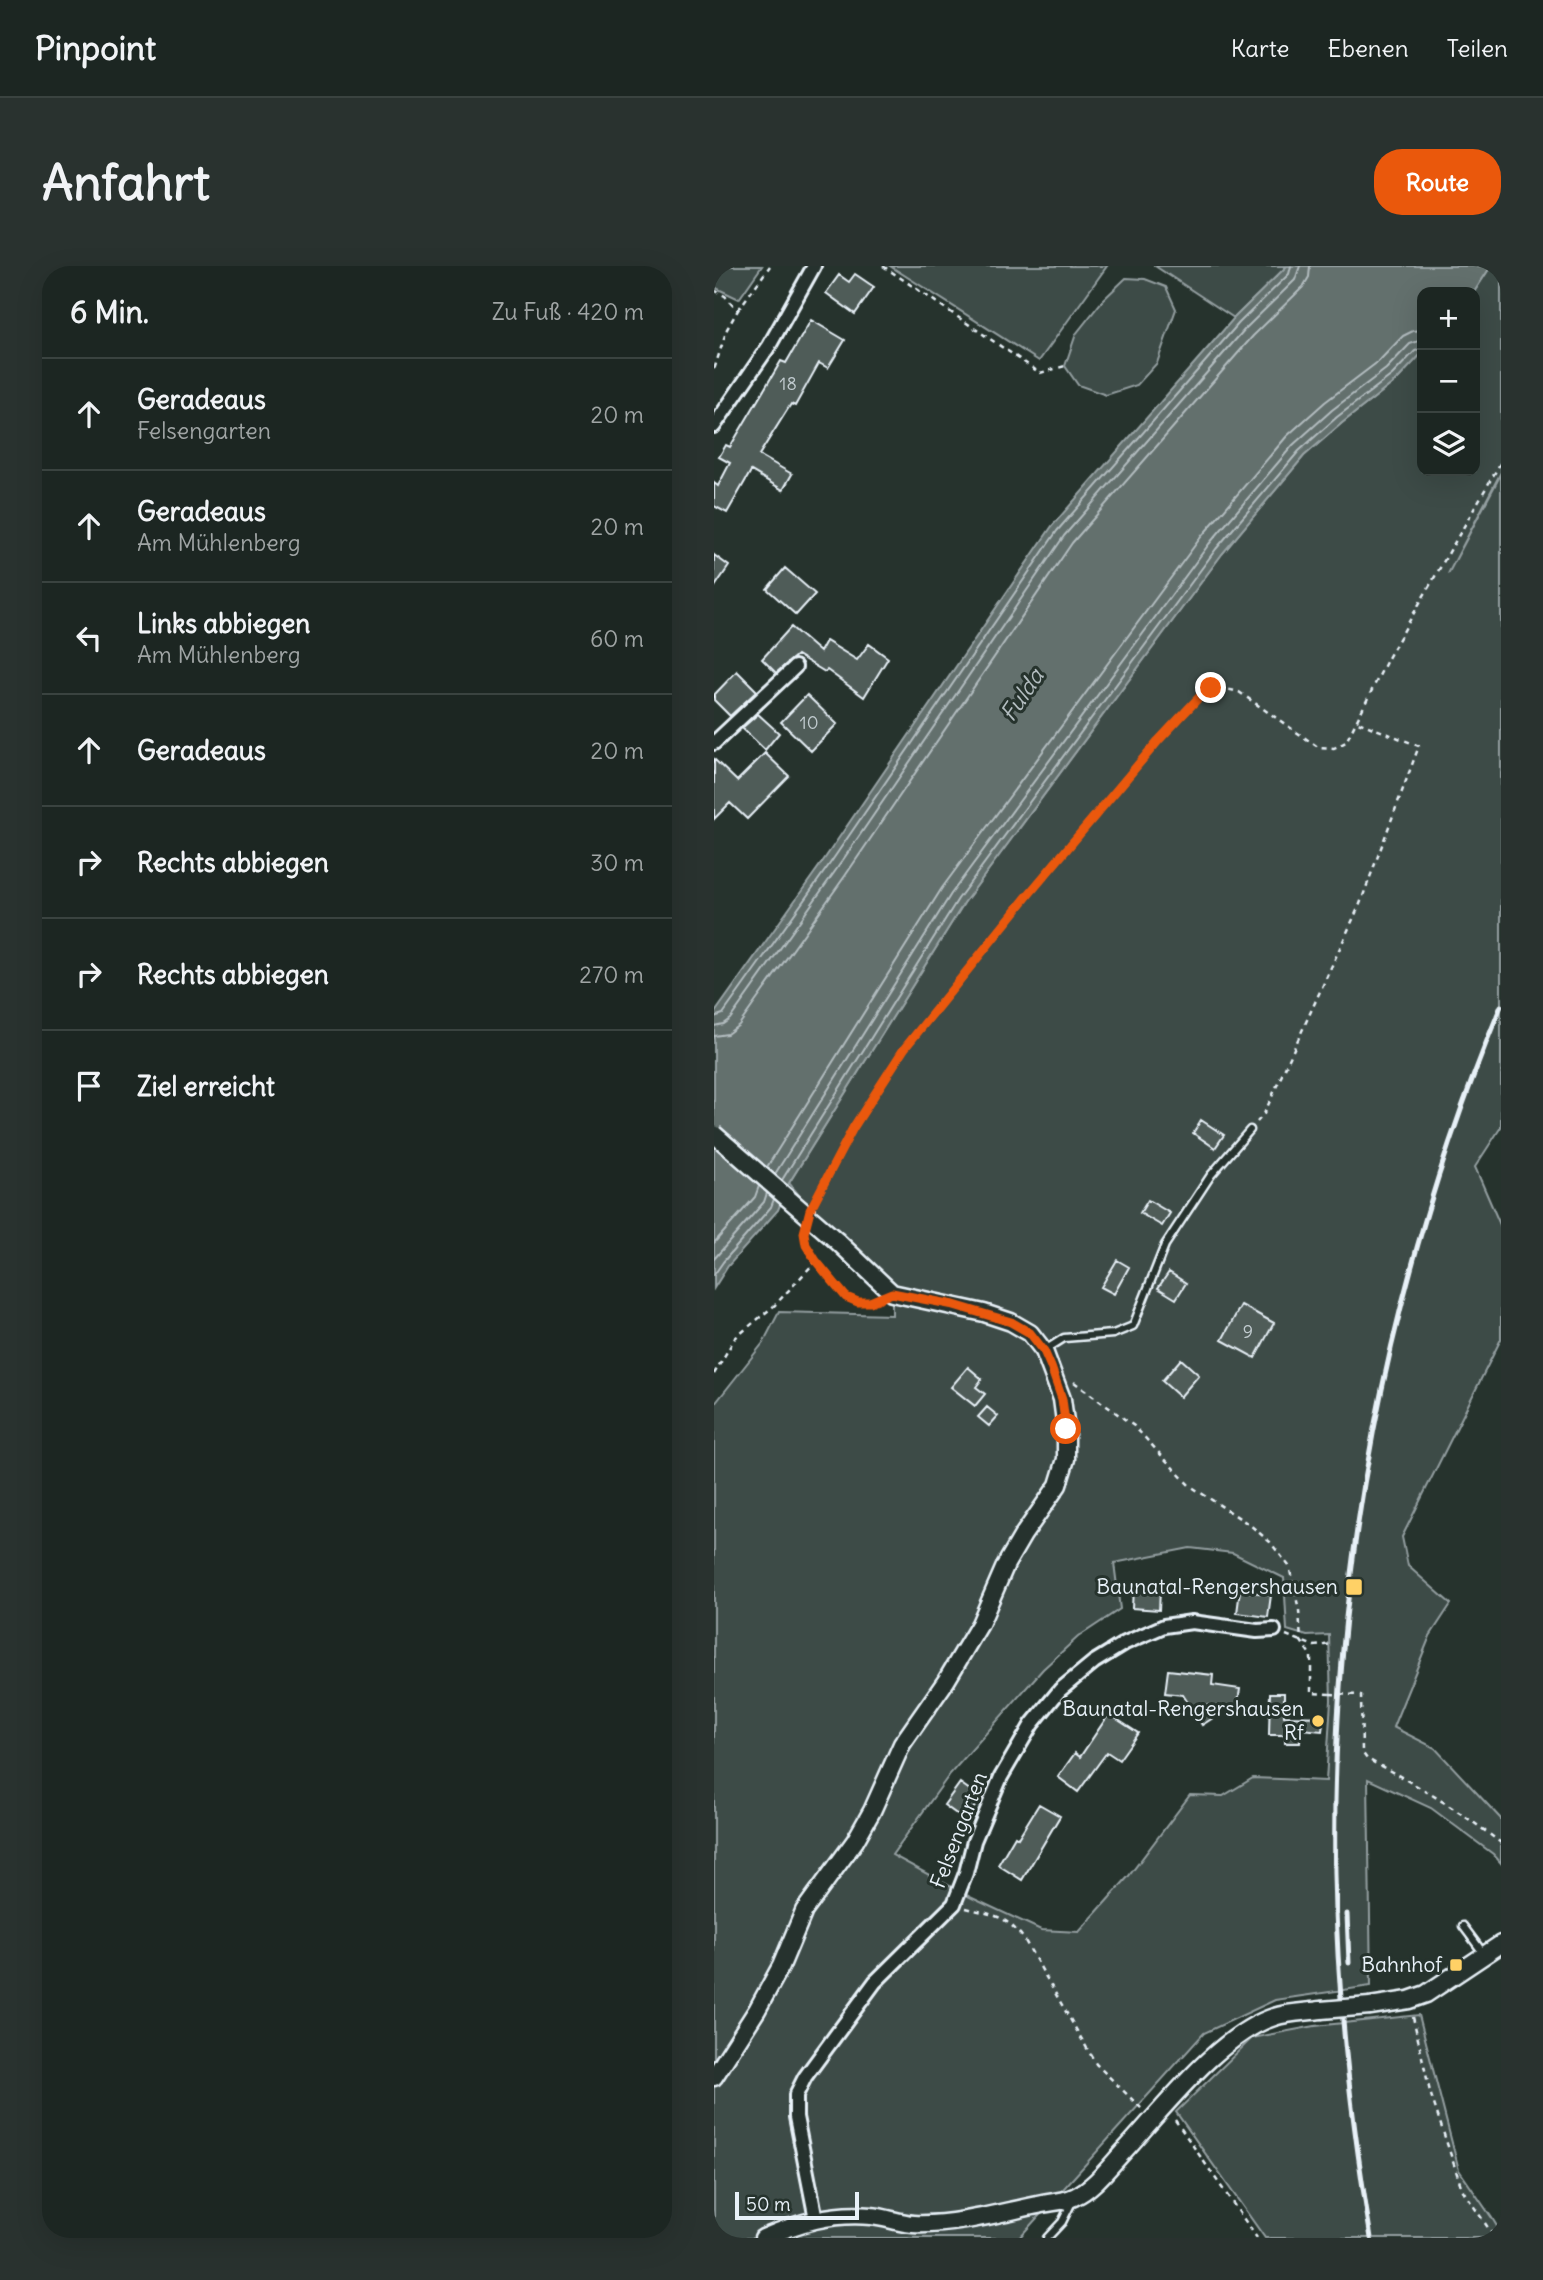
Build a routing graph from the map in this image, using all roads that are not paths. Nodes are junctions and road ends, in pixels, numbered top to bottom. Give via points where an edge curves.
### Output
1 (814, 266) edge
2 (714, 426) edge
3 (795, 667) dead end
4 (714, 743) edge
5 (1250, 1130) road end
6 (714, 1134) edge
7 (1044, 1351) junction
8 (1274, 1630) dead end
9 (1463, 1926) dead end
10 (1501, 1944) edge
11 (1485, 1956) junction
12 (714, 2077) edge
13 (1074, 2197) junction
14 (816, 2219) junction
15 (764, 2238) edge
16 (1046, 2238) edge

1 - 2 street via 769,346
3 - 4 street
5 - 7 lane via 1211,1175 1165,1245 1133,1326 1113,1334 1064,1338
6 - 7 street, bridge via 892,1293 1011,1322 1030,1333
7 - 12 street via 1062,1399 1066,1429 1066,1459 1058,1485 1006,1564 980,1624 946,1681 902,1744 855,1842 804,1910 781,1966
8 - 14 street, Felsengarten via 1192,1622 1164,1626 1094,1662 1060,1690 1032,1724 974,1841 954,1904 875,1982 796,2095 796,2117
9 - 11 lane
10 - 11 street
11 - 13 street, bridge via 1409,2000 1275,2017 1251,2027 1220,2051 1096,2181
13 - 14 street via 935,2223 849,2214
13 - 16 lane via 1062,2222
14 - 15 street

